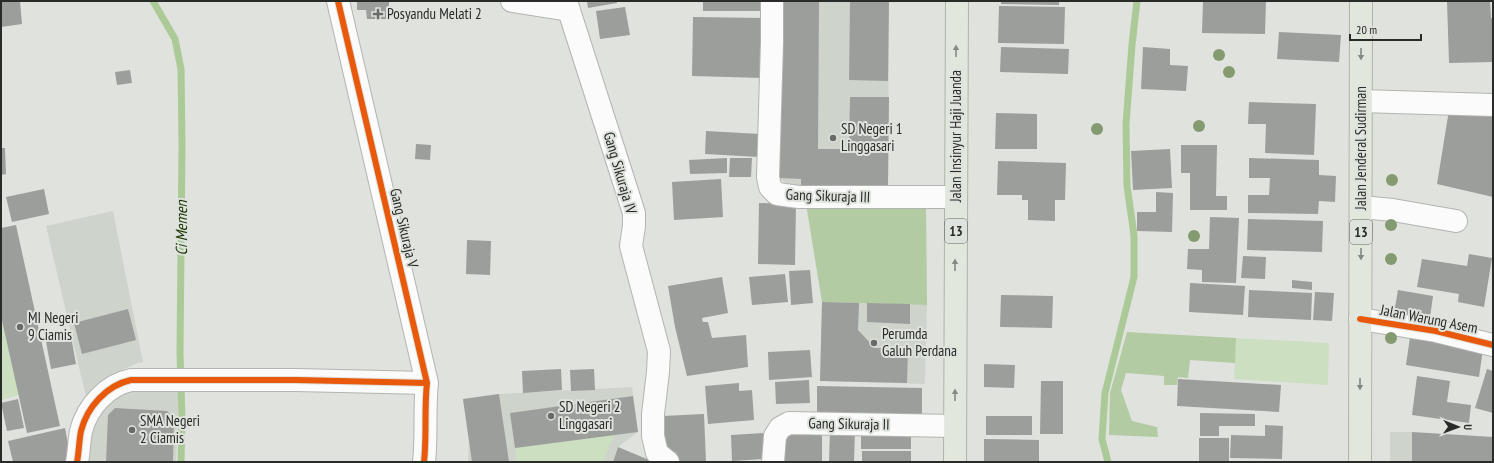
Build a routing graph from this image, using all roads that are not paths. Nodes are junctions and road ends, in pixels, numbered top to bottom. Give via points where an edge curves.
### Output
1 (338, 1) edge
2 (512, 1) edge
3 (772, 1) edge
4 (957, 1) edge
5 (1361, 1) edge
6 (568, 5) edge
7 (1361, 101) junction
8 (1493, 105) edge
9 (956, 197) junction
10 (1361, 207) junction
11 (1456, 221) dead end
12 (1360, 318) junction
13 (1493, 345) edge
14 (427, 383) junction
15 (955, 426) junction
16 (78, 462) edge
17 (424, 462) edge
18 (668, 462) edge
19 (773, 462) edge
20 (955, 462) edge
21 (1360, 462) edge

1 - 14 street, Gang Sikuraja V
2 - 6 street
3 - 9 street, Gang Sikuraja III via 768,177 770,187 777,194 799,197
9 -> 4 highway, Jalan Insinyur Haji Juanda / 13
5 -> 7 highway, Jalan Jenderal Sudirman / 13
6 - 18 street, Gang Sikuraja IV via 634,212 631,246 659,351 653,436 658,453
7 - 8 street
7 - 10 highway, Jalan Jenderal Sudirman / 13
15 -> 9 highway, Jalan Insinyur Haji Juanda / 13
10 - 11 street
10 -> 12 highway, Jalan Jenderal Sudirman / 13
12 - 13 street, Jalan Warung Asem via 1436,331
12 -> 21 highway, Jalan Jenderal Sudirman / 13
14 - 16 street via 296,380 122,382 102,395 90,409 81,431
14 - 17 street, Gang Sikuraja V
15 - 19 street, Gang Sikuraja II via 789,423 780,428 775,436
15 - 20 highway, Jalan Insinyur Haji Juanda / 13

